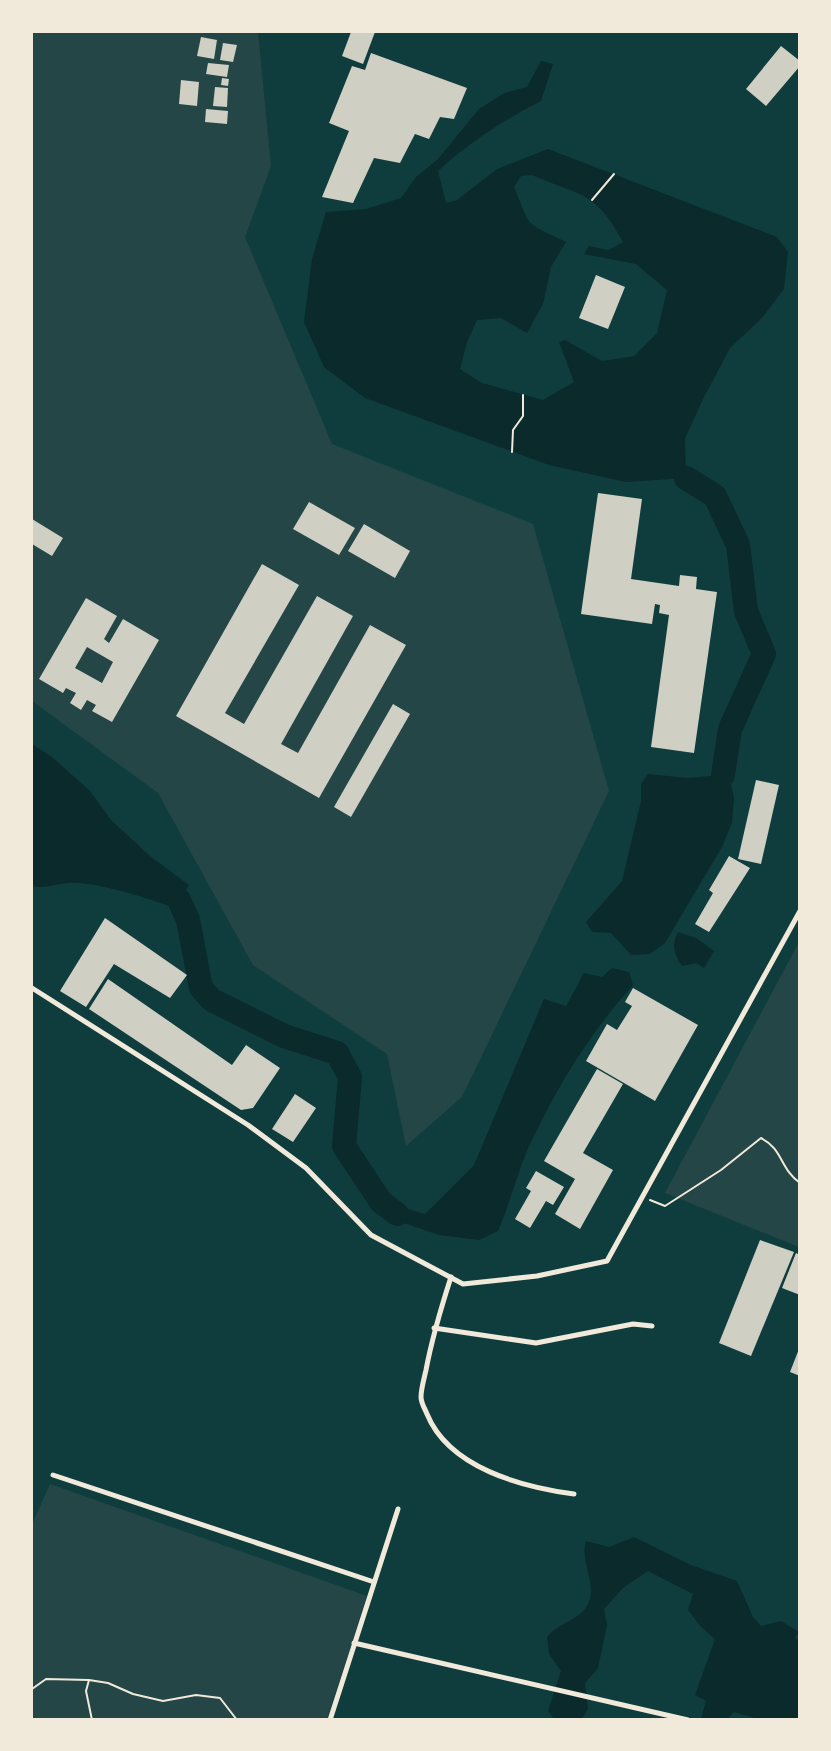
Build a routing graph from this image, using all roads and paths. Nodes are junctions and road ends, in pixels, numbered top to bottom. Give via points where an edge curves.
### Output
1 (614, 174) dead end
2 (592, 200) dead end
3 (523, 395) dead end
4 (512, 452) dead end
5 (800, 910) edge
6 (32, 988) edge
7 (800, 1183) edge
8 (642, 1197) junction
9 (451, 1277) junction
10 (652, 1326) dead end
11 (434, 1328) junction
12 (53, 1475) dead end
13 (574, 1494) dead end
14 (398, 1509) dead end
15 (374, 1582) junction
16 (354, 1643) junction
17 (89, 1680) junction
18 (32, 1689) edge
19 (92, 1719) edge
20 (237, 1719) edge
21 (330, 1719) edge
22 (688, 1719) edge

1 - 2 path
3 - 4 path via 523,417 513,430
5 - 8 street
6 - 9 street via 248,1125 306,1168 371,1235
7 - 8 path via 788,1175 773,1144 760,1138 721,1170 665,1206
8 - 9 street via 607,1261 537,1276 463,1284
9 - 11 street
10 - 11 street via 633,1324 536,1343
11 - 13 street via 420,1399 431,1424 447,1443 466,1459 505,1478 542,1490
12 - 15 street
14 - 15 street
15 - 16 street
16 - 21 street
16 - 22 street
17 - 18 path via 46,1679
17 - 19 path via 86,1691
17 - 20 path via 163,1701 196,1695 220,1698

